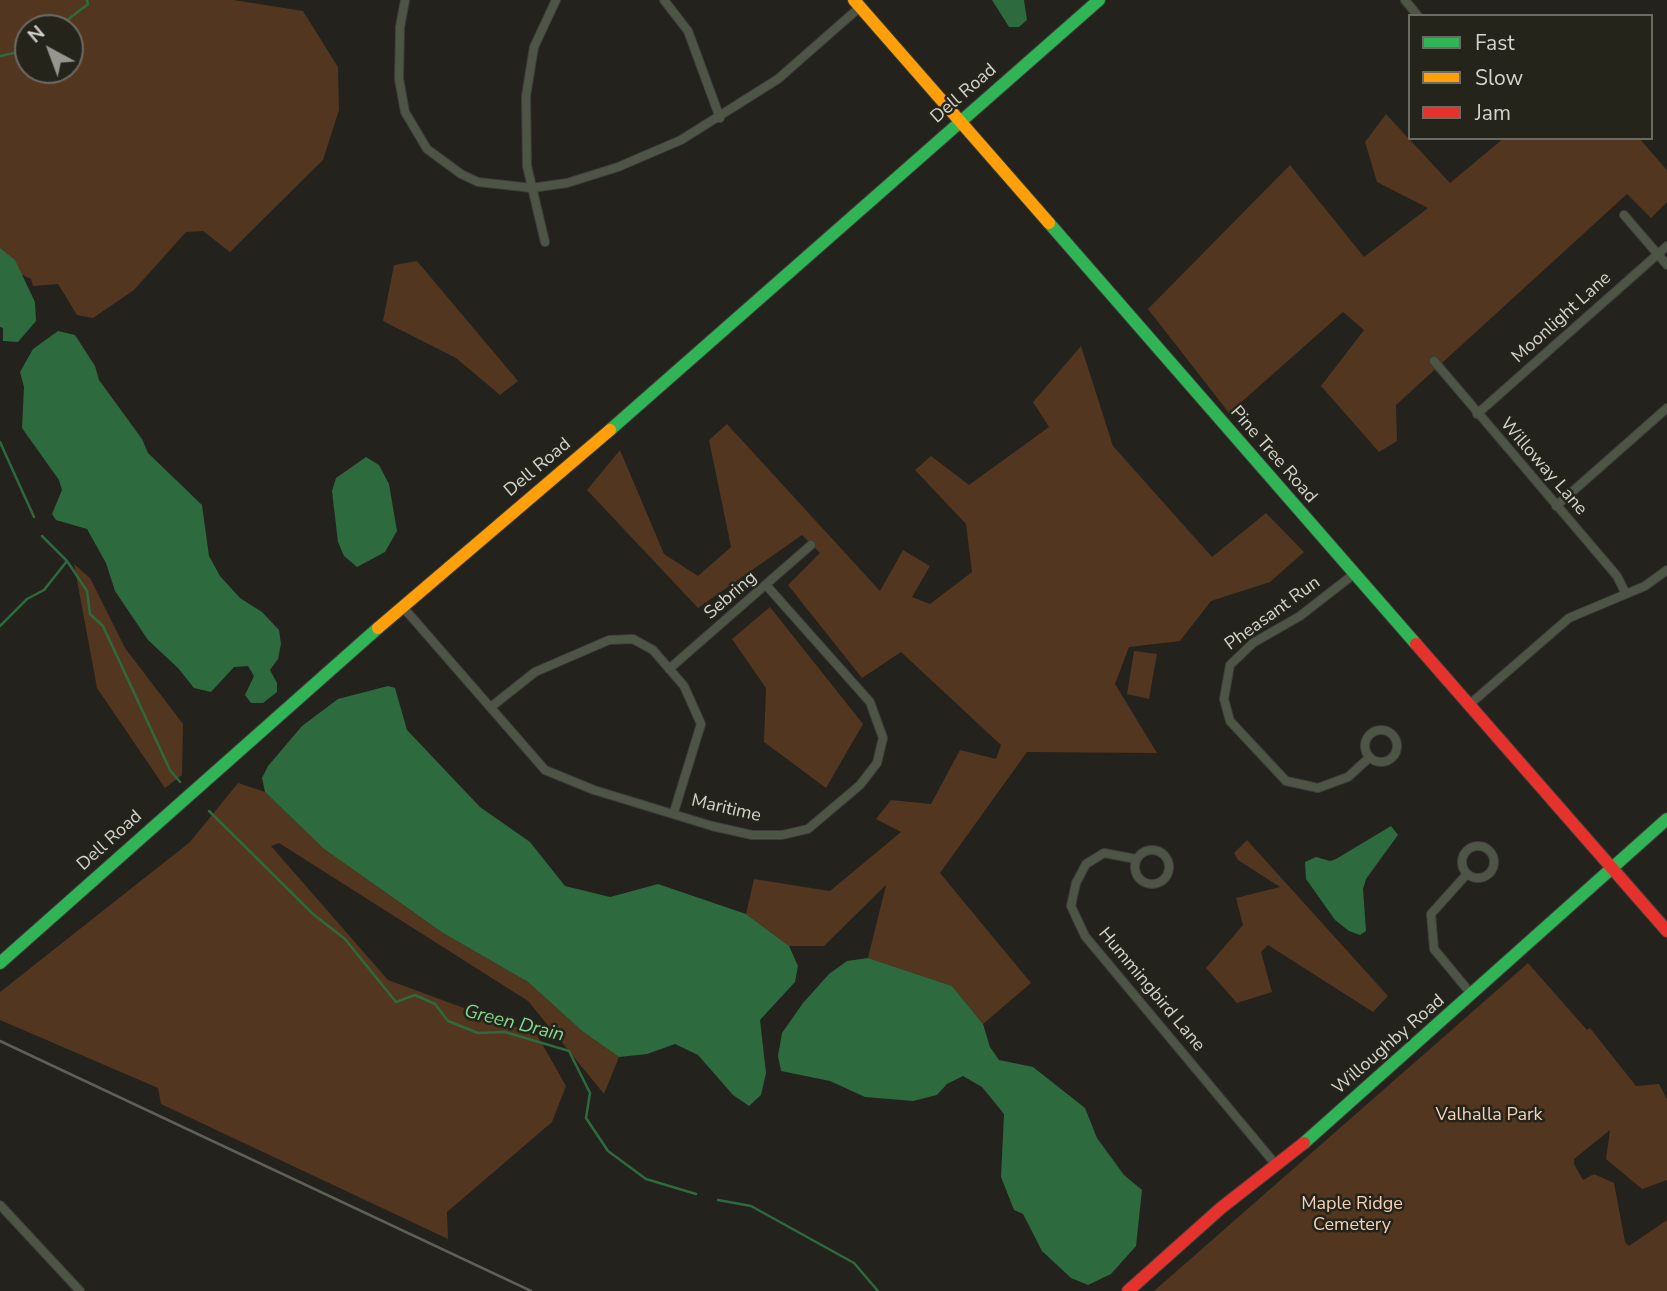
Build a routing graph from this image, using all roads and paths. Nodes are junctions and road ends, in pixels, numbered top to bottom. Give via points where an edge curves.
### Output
1 (405, 0) edge
2 (556, 0) edge
3 (664, 0) edge
4 (1099, 0) edge
5 (1405, 0) edge
6 (857, 4) edge
7 (1416, 14) edge
8 (720, 118) junction
9 (959, 122) junction
10 (532, 188) junction
11 (1624, 215) dead end
12 (545, 242) dead end
13 (1667, 246) edge
14 (1657, 254) junction
15 (1667, 265) edge
16 (1434, 361) dead end
17 (1667, 408) edge
18 (1477, 414) junction
19 (1556, 506) junction
20 (811, 545) dead end
21 (1667, 570) edge
22 (1354, 574) junction
23 (766, 585) junction
24 (1626, 594) junction
25 (402, 606) junction
26 (669, 669) junction
27 (1470, 704) junction
28 (491, 707) junction
29 (1370, 757) junction
30 (674, 812) junction
31 (1667, 819) edge
32 (1136, 859) junction
33 (1612, 868) junction
34 (1467, 874) junction
35 (1667, 931) edge
36 (0, 962) edge
37 (1472, 995) junction
38 (1277, 1166) junction
39 (0, 1205) edge
40 (80, 1291) edge
41 (1128, 1291) edge

1 - 10 street via 399,79 405,112 427,149 478,182
2 - 10 street via 529,71 526,127
3 - 8 street via 688,31
4 - 9 street, Dell Road
5 - 7 street
6 - 8 street via 789,71
6 - 9 street, Pine Tree Road
8 - 10 street via 658,152 618,167
9 - 22 street, Pine Tree Road
9 - 25 street, Dell Road via 688,364
10 - 12 street
11 - 14 street
13 - 14 street, Moonlight Lane
14 - 15 street
14 - 18 street, Moonlight Lane
16 - 18 street, Willoway Lane
17 - 19 street
18 - 19 street, Willoway Lane
19 - 24 street, Willoway Lane via 1618,576
20 - 23 street, Sebring
21 - 24 street
22 - 27 street, Pine Tree Road
22 - 29 street, Pheasant Run via 1300,616 1253,643 1230,665 1224,699 1230,721 1286,780 1318,788 1348,777
23 - 26 street, Sebring
23 - 30 street, Maritime via 870,702 883,738 877,763 860,785 808,829 752,835
24 - 27 street via 1561,624
25 - 28 street, Maritime
25 - 36 street, Dell Road
26 - 28 street via 653,650 633,639 609,640 535,672
26 - 30 street via 691,698 701,724
27 - 33 street, Pine Tree Road
28 - 30 street, Maritime via 545,770 594,790
29 - 29 street, Pheasant Run via 1366,749 1370,735 1379,730 1393,735 1397,750 1391,759 1380,762
31 - 33 street, Willoughby Road
32 - 32 street, Hummingbird Lane via 1135,870 1145,883 1157,884 1168,872 1168,861 1161,852 1150,850
32 - 38 street, Hummingbird Lane via 1104,852 1086,864 1071,906 1085,936
33 - 35 street, Pine Tree Road
33 - 37 street, Willoughby Road
34 - 34 street via 1462,859 1468,850 1488,849 1494,857 1491,872 1477,878
34 - 37 street via 1431,914 1434,949
37 - 38 street, Willoughby Road
38 - 41 street, Willoughby Road via 1221,1208
39 - 40 street

